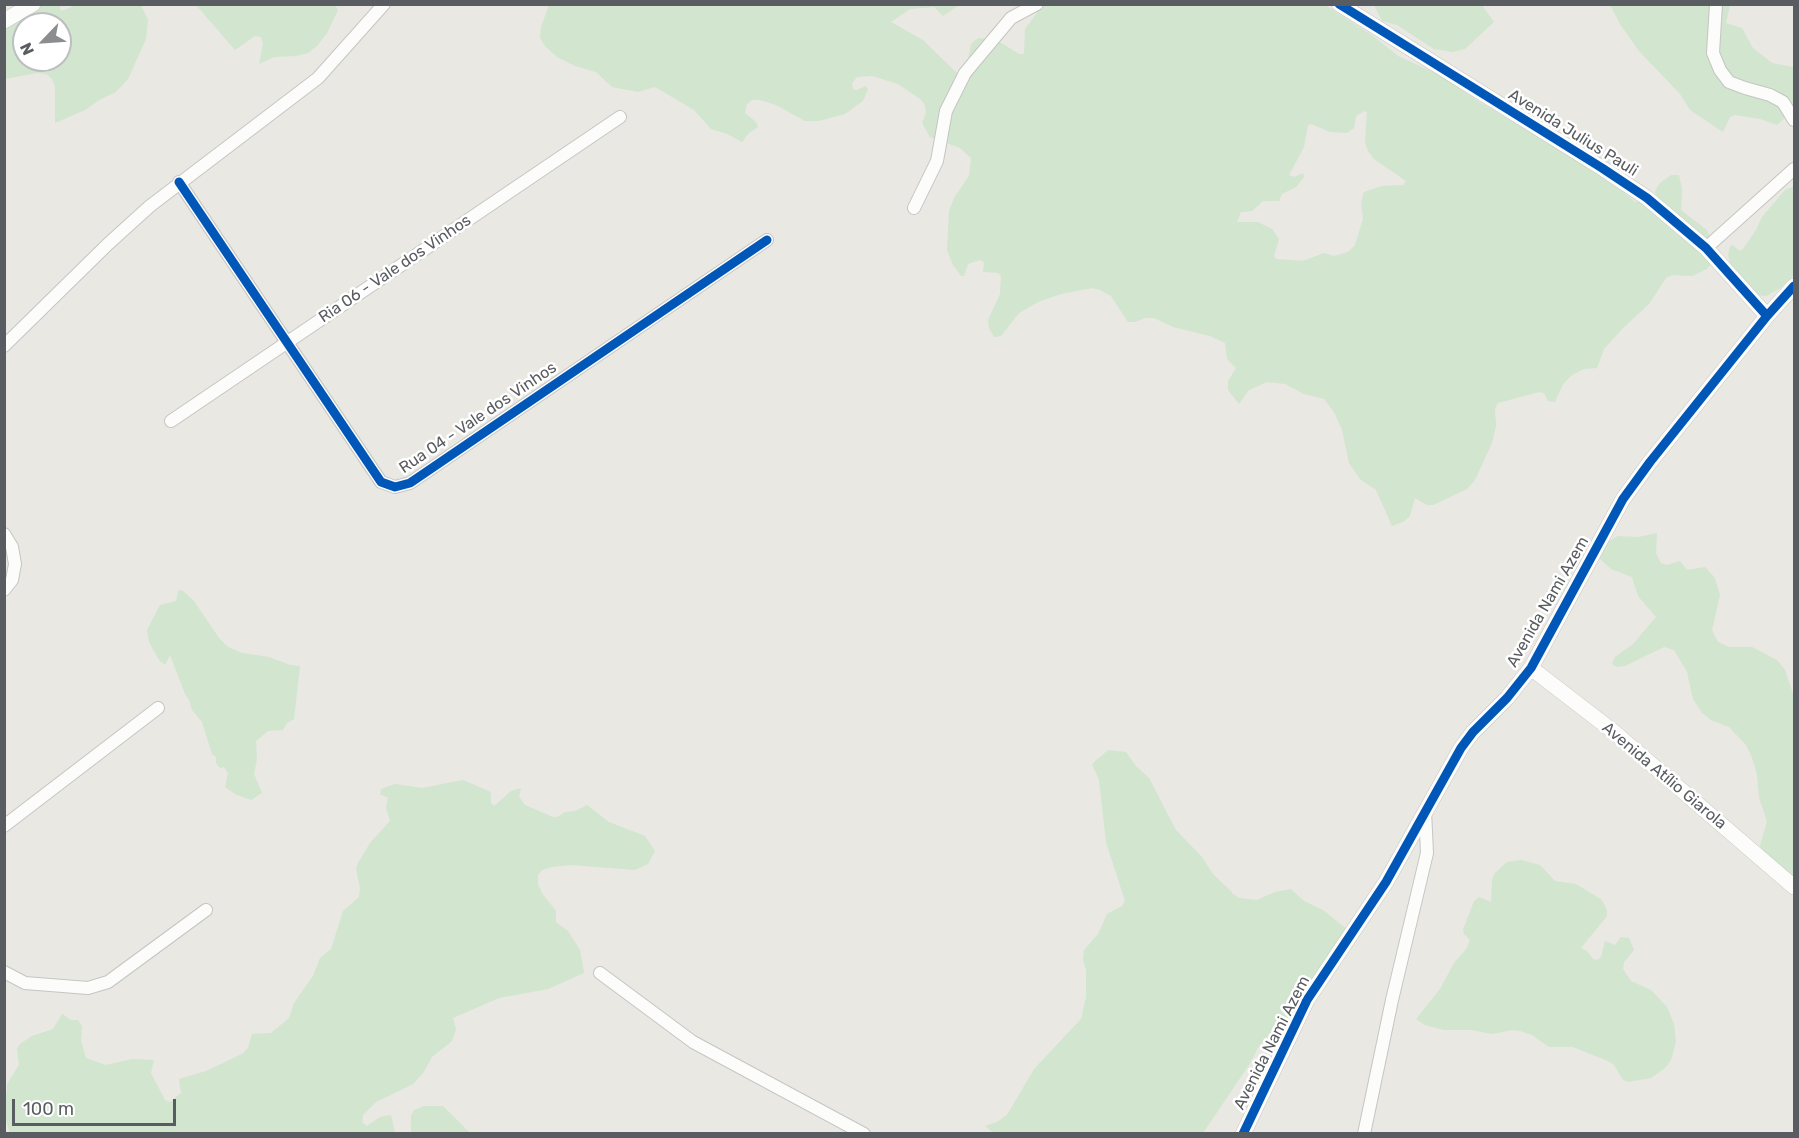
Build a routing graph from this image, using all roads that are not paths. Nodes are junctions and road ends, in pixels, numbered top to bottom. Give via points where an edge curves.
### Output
1 (33, 4) edge
2 (384, 4) edge
3 (1037, 4) edge
4 (1339, 4) edge
5 (1716, 4) edge
6 (4, 21) edge
7 (620, 117) dead end
8 (1794, 120) edge
9 (1794, 169) edge
10 (179, 182) junction
11 (915, 208) dead end
12 (767, 240) dead end
13 (1706, 248) junction
14 (1794, 286) edge
15 (1767, 316) junction
16 (287, 342) junction
17 (4, 346) edge
18 (171, 421) dead end
19 (4, 534) edge
20 (4, 590) edge
21 (1531, 668) junction
22 (158, 708) dead end
23 (1425, 811) junction
24 (4, 826) edge
25 (1794, 887) edge
26 (206, 910) dead end
27 (4, 972) edge
28 (600, 973) dead end
29 (864, 1134) edge
30 (1243, 1134) edge
31 (1364, 1134) edge

1 - 6 street
2 - 10 street via 331,65 301,92
3 - 11 street via 1011,18 965,73 946,111 936,161
4 - 13 street, Avenida Julius Pauli via 1602,168 1647,198
5 - 8 street via 1713,53 1720,70 1729,82 1783,102
7 - 16 street, Ria 06 - Vale dos Vinhos
9 - 13 street
10 - 16 street, Rua 04 - Vale dos Vinhos
10 - 17 street via 108,244
12 - 16 street, Rua 04 - Vale dos Vinhos via 406,486 381,482
13 - 15 street, Avenida Julius Pauli
14 - 15 street, Avenida Nami Azem
15 - 21 street, Avenida Nami Azem via 1623,500
16 - 18 street, Ria 06 - Vale dos Vinhos
19 - 20 street via 12,547 15,564 12,580
21 - 23 street, Avenida Nami Azem via 1461,748
21 - 25 street, Avenida Atílio Giarola via 1614,732
22 - 24 street
23 - 30 street, Avenida Nami Azem via 1386,882 1307,1000
23 - 31 street via 1427,852
26 - 27 street via 108,982 88,988 25,983
28 - 29 street via 693,1042

